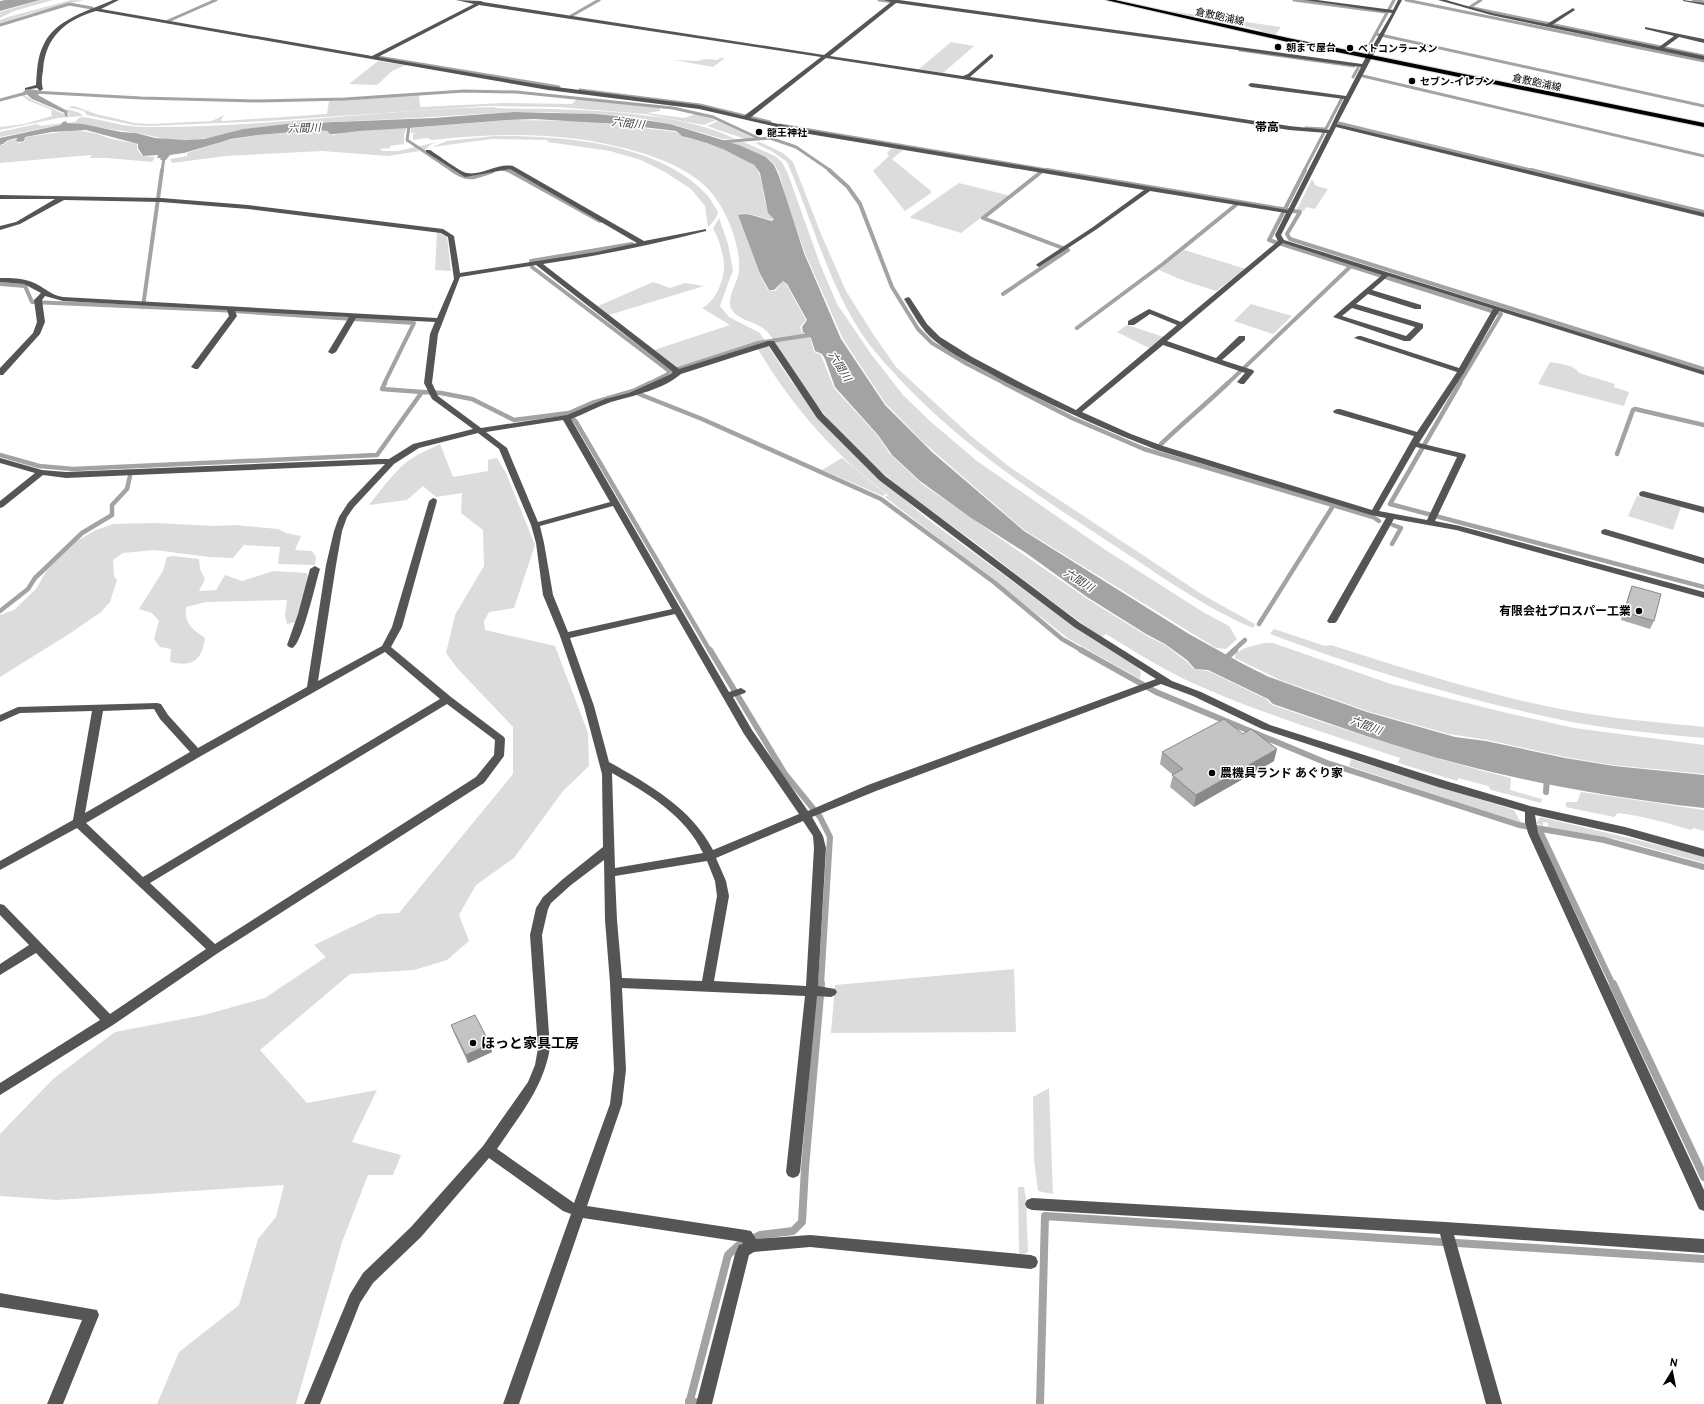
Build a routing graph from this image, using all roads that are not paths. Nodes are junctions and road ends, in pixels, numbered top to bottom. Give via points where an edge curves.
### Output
1 (117, 0) edge
2 (458, 0) edge
3 (485, 0) edge
4 (886, 0) edge
5 (1108, 0) edge
6 (1306, 0) edge
7 (1400, 0) edge
8 (1440, 0) edge
9 (1685, 0) edge
10 (895, 1) edge
11 (480, 4) junction
12 (1704, 4) edge
13 (98, 9) junction
14 (1574, 9) dead end
15 (1391, 11) junction
16 (1548, 25) junction
17 (1647, 28) dead end
18 (1678, 35) junction
19 (1704, 41) edge
20 (1661, 48) junction
21 (827, 56) junction
22 (991, 56) dead end
23 (1370, 56) junction
24 (376, 57) junction
25 (1704, 58) edge
26 (1363, 66) junction
27 (965, 78) junction
28 (1251, 85) dead end
29 (27, 90) dead end
30 (1348, 98) junction
31 (748, 117) junction
32 (1334, 125) junction
33 (1704, 125) edge
34 (1327, 132) junction
35 (428, 151) dead end
36 (1150, 188) junction
37 (0, 197) edge
38 (64, 198) junction
39 (1289, 211) junction
40 (1704, 215) edge
41 (0, 228) edge
42 (704, 230) dead end
43 (1280, 243) junction
44 (644, 244) junction
45 (533, 264) junction
46 (1039, 264) dead end
47 (458, 275) junction
48 (1385, 276) junction
49 (0, 280) edge
50 (1367, 291) junction
51 (44, 292) junction
52 (908, 299) dead end
53 (1351, 305) junction
54 (1418, 307) dead end
55 (231, 310) junction
56 (1496, 311) junction
57 (353, 317) junction
58 (439, 320) junction
59 (1131, 324) dead end
60 (1182, 325) junction
61 (1242, 338) dead end
62 (1358, 338) dead end
63 (1163, 342) junction
64 (332, 352) dead end
65 (1217, 361) junction
66 (195, 367) dead end
67 (676, 371) junction
68 (1461, 371) junction
69 (0, 373) edge
70 (1704, 373) edge
71 (1241, 382) dead end
72 (1337, 411) dead end
73 (1078, 413) junction
74 (570, 416) junction
75 (481, 430) junction
76 (1420, 435) junction
77 (1416, 444) junction
78 (0, 460) edge
79 (391, 462) junction
80 (41, 472) junction
81 (1643, 494) dead end
82 (433, 501) dead end
83 (616, 503) junction
84 (0, 505) edge
85 (1704, 510) edge
86 (1374, 513) junction
87 (1391, 517) junction
88 (1432, 518) junction
89 (535, 525) junction
90 (1605, 532) dead end
91 (1704, 561) edge
92 (315, 568) dead end
93 (1704, 595) edge
94 (678, 610) junction
95 (1332, 622) dead end
96 (565, 636) junction
97 (292, 645) dead end
98 (386, 648) junction
99 (1169, 683) junction
100 (312, 690) junction
101 (447, 699) junction
102 (98, 708) junction
103 (0, 719) edge
104 (197, 753) junction
105 (604, 764) junction
106 (1530, 810) junction
107 (812, 812) junction
108 (78, 822) junction
109 (610, 848) junction
110 (1704, 853) edge
111 (710, 856) junction
112 (0, 866) edge
113 (609, 873) junction
114 (143, 882) junction
115 (0, 908) edge
116 (37, 946) junction
117 (214, 950) junction
118 (0, 970) edge
119 (616, 983) junction
120 (707, 986) junction
121 (821, 992) junction
122 (109, 1021) junction
123 (0, 1090) edge
124 (488, 1150) junction
125 (793, 1172) dead end
126 (1032, 1204) dead end
127 (1704, 1205) edge
128 (579, 1211) junction
129 (1446, 1231) junction
130 (750, 1242) junction
131 (1704, 1246) edge
132 (1031, 1262) dead end
133 (0, 1300) edge
134 (705, 1400) edge
135 (55, 1404) edge
136 (312, 1404) edge
137 (511, 1404) edge
138 (1494, 1404) edge

1 - 13 street
2 - 11 street
3 - 11 street
4 - 10 street
5 - 23 main road, 倉敷飽浦線
6 - 15 street
7 - 15 street
8 - 16 street via 1480,12
9 - 12 street
10 - 21 street
10 - 26 street
11 - 21 street
11 - 24 street
13 - 24 street
13 - 29 street via 87,12 63,26 48,40 42,58 40,88
14 - 16 street
15 - 23 street
16 - 20 street
17 - 18 street
18 - 19 street
18 - 20 street
20 - 25 street
21 - 27 street
21 - 31 street
22 - 27 street
23 - 26 street
23 - 33 main road, 倉敷飽浦線
24 - 31 street via 554,89 679,104
26 - 30 street
27 - 34 street
28 - 30 street
30 - 32 street
31 - 36 street via 772,125
32 - 34 street
32 - 40 street
34 - 39 street
35 - 44 street via 465,175 504,166 511,167
36 - 39 street
36 - 46 street
37 - 38 street
38 - 41 street via 18,223
38 - 47 street via 158,200 248,207 443,231 451,236
39 - 43 street via 1278,235
42 - 44 street
43 - 48 street
43 - 60 street
44 - 45 street
45 - 47 street
45 - 67 street
47 - 58 street
48 - 50 street
48 - 56 street
49 - 51 street via 28,283
50 - 53 street
50 - 54 street
51 - 55 street via 48,296 63,299
51 - 69 street via 38,302 41,322 36,334
52 - 73 street via 924,325 937,339 1020,386
53 - 53 street via 1337,317 1407,339 1420,326
55 - 57 street
55 - 66 street via 233,316
56 - 68 street
56 - 70 street
57 - 58 street
57 - 64 street
58 - 75 street via 434,334 428,378 431,389 435,397
59 - 60 street via 1149,311
60 - 63 street
61 - 65 street
62 - 68 street
63 - 65 street
63 - 73 street
65 - 71 street via 1250,372
67 - 74 street via 672,377 632,395 608,401
67 - 99 street via 770,343 820,416 882,478 1077,625
68 - 76 street
72 - 76 street
73 - 86 street via 1160,448
74 - 75 street
74 - 83 street
75 - 79 street via 416,446
75 - 89 street via 503,448
76 - 77 street
77 - 86 street
77 - 88 street via 1462,456
78 - 80 street
79 - 80 street via 376,460 66,475
79 - 100 street via 351,504 338,531
80 - 84 street
81 - 85 street
82 - 98 street via 396,627
83 - 89 street
83 - 94 street
86 - 87 street
87 - 88 street
87 - 95 street
88 - 93 street via 1457,528
89 - 96 street via 548,595
90 - 91 street
92 - 97 street
94 - 96 street
94 - 107 street via 735,693 759,749
96 - 105 street via 589,706
98 - 100 street
98 - 101 street
99 - 106 street via 1281,732
99 - 107 street via 1153,683
100 - 104 street
101 - 114 street
101 - 117 street via 500,739 499,756 480,780
102 - 103 street via 18,710
102 - 104 street via 157,706
102 - 108 street
104 - 108 street
105 - 109 street via 607,774
105 - 111 street via 638,782 686,818 698,833
106 - 110 street via 1625,831
106 - 127 street via 1531,828
107 - 111 street
107 - 121 street via 820,848
108 - 112 street
108 - 114 street
109 - 113 street
109 - 124 street via 567,882 542,908 536,935 544,1048 541,1065 533,1085
111 - 113 street
111 - 120 street via 723,887 723,896
113 - 119 street
114 - 117 street
115 - 116 street
116 - 118 street
116 - 122 street
117 - 122 street
119 - 120 street
119 - 128 street via 620,1070 616,1104
120 - 121 street
121 - 125 street
122 - 123 street
124 - 128 street via 568,1207
124 - 136 street via 416,1232 368,1278 355,1299
126 - 129 street
128 - 130 street
128 - 137 street
129 - 131 street
129 - 138 street
130 - 132 street via 810,1241
130 - 134 street via 742,1254
133 - 135 street via 92,1314

